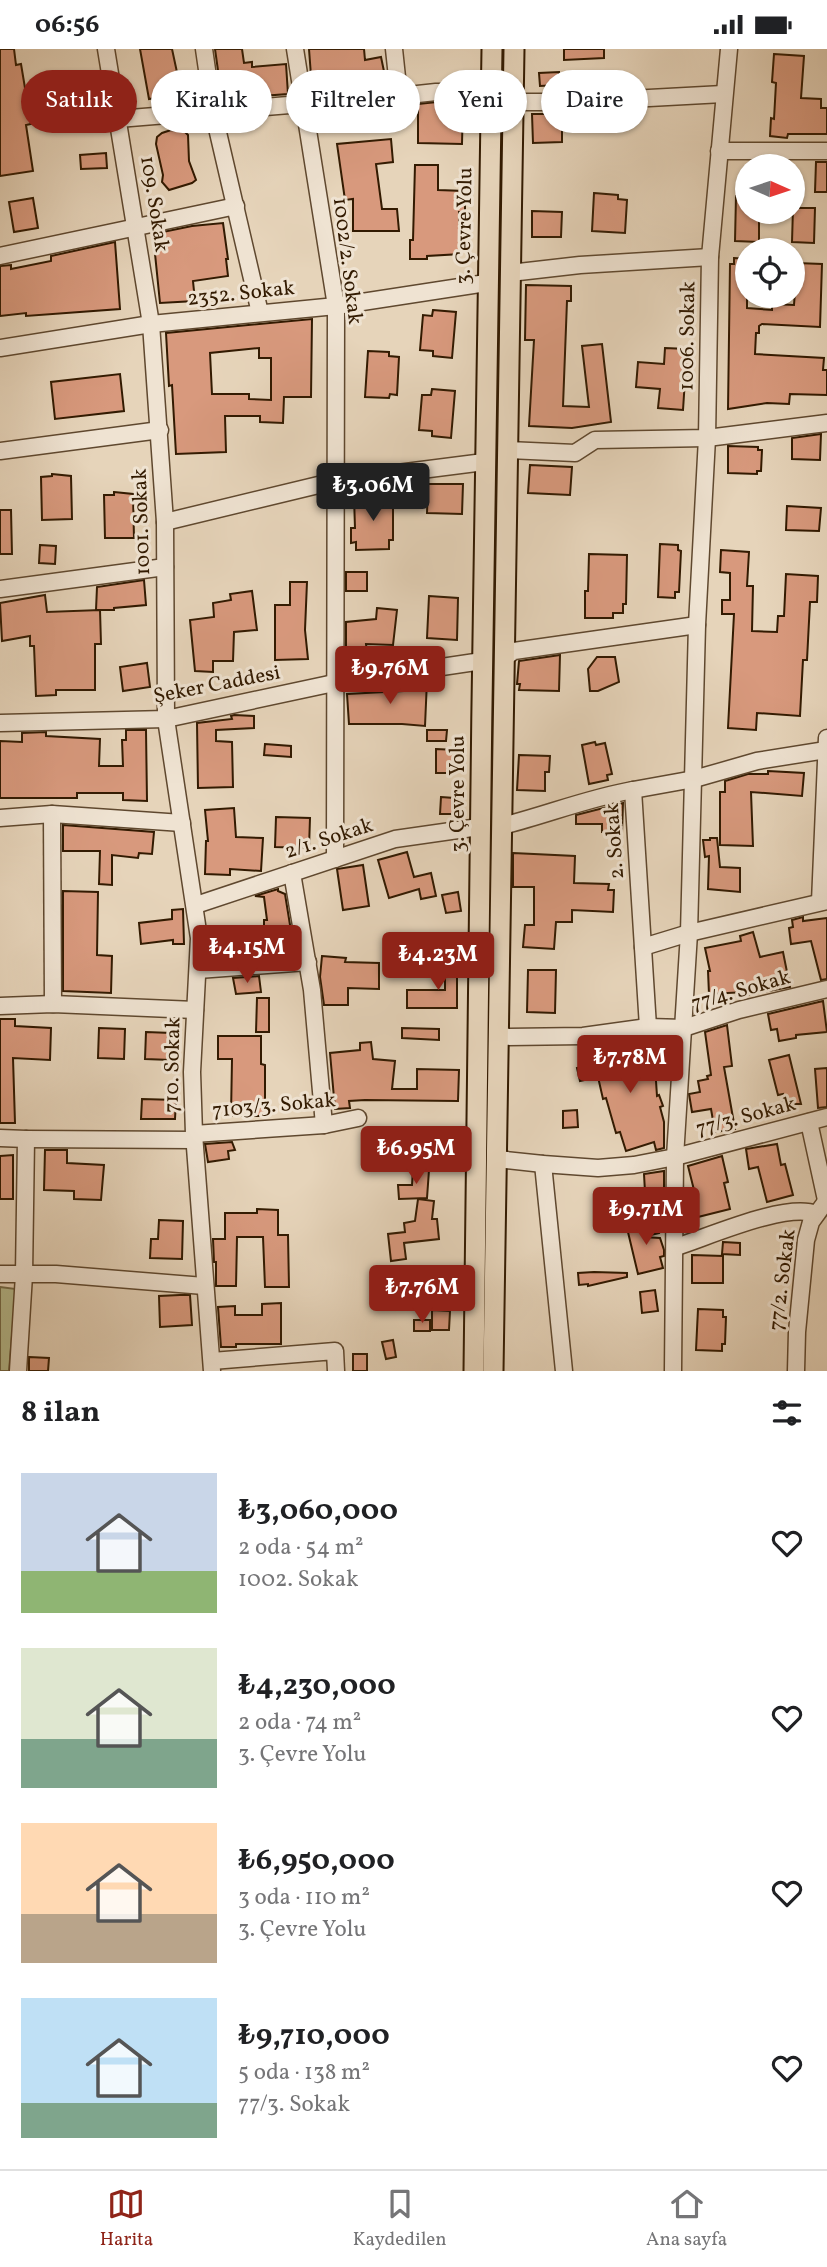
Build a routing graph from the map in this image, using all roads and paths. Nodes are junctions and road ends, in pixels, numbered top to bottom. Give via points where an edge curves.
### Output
1 (106, 49) edge
2 (204, 49) edge
3 (295, 49) edge
4 (394, 49) edge
5 (492, 49) edge
6 (514, 49) edge
7 (729, 49) edge
8 (110, 70) edge
9 (207, 70) edge
10 (298, 70) edge
11 (396, 70) edge
12 (492, 70) edge
13 (514, 70) edge
14 (723, 94) junction
15 (527, 102) edge
16 (120, 133) edge
17 (219, 133) edge
18 (307, 133) edge
19 (490, 133) edge
20 (512, 133) edge
21 (719, 151) junction
22 (827, 151) edge
23 (236, 206) junction
24 (137, 226) junction
25 (0, 256) edge
26 (710, 257) junction
27 (510, 273) junction
28 (486, 283) junction
29 (336, 306) junction
30 (260, 313) junction
31 (151, 324) junction
32 (0, 348) edge
33 (827, 423) edge
34 (160, 430) junction
35 (707, 438) junction
36 (507, 450) junction
37 (0, 451) edge
38 (484, 461) junction
39 (335, 481) junction
40 (165, 522) junction
41 (165, 567) junction
42 (0, 589) edge
43 (697, 625) junction
44 (504, 658) junction
45 (482, 661) junction
46 (334, 683) junction
47 (166, 719) junction
48 (0, 723) edge
49 (827, 744) edge
50 (694, 779) junction
51 (633, 790) junction
52 (52, 814) junction
53 (0, 818) edge
54 (181, 823) junction
55 (502, 826) junction
56 (479, 827) junction
57 (335, 859) junction
58 (292, 873) junction
59 (823, 902) edge
60 (196, 905) junction
61 (689, 933) junction
62 (643, 947) junction
63 (308, 963) junction
64 (198, 970) junction
65 (827, 989) edge
66 (53, 1004) junction
67 (0, 1006) edge
68 (195, 1010) junction
69 (648, 1027) junction
70 (684, 1028) junction
71 (498, 1037) junction
72 (827, 1117) edge
73 (358, 1118) dead end
74 (809, 1122) junction
75 (324, 1125) junction
76 (194, 1137) junction
77 (0, 1138) edge
78 (26, 1139) junction
79 (676, 1157) junction
80 (497, 1159) junction
81 (543, 1164) junction
82 (827, 1200) edge
83 (817, 1215) junction
84 (676, 1247) junction
85 (0, 1274) edge
86 (24, 1275) junction
87 (204, 1286) junction
88 (212, 1366) edge
89 (18, 1371) edge
90 (336, 1371) edge
91 (474, 1371) edge
92 (493, 1371) edge
93 (564, 1371) edge
94 (673, 1371) edge
95 (796, 1371) edge

1 - 8 street, 109. Sokak
2 - 9 street
3 - 10 street, 1002/2. Sokak
4 - 11 street
5 - 12 main road, 3. Çevre Yolu
6 - 13 main road, 3. Çevre Yolu
7 - 14 street, 1006. Sokak
14 - 15 street
14 - 21 street, 1006. Sokak
16 - 24 street, 109. Sokak
17 - 23 street
18 - 29 street, 1002/2. Sokak
19 - 28 main road, 3. Çevre Yolu
20 - 27 main road, 3. Çevre Yolu
21 - 22 street
21 - 26 street, 1006. Sokak
23 - 24 street
23 - 30 street
24 - 25 street
24 - 31 street, 109. Sokak
26 - 27 street
26 - 35 street, 1006. Sokak
27 - 36 main road, 3. Çevre Yolu
28 - 29 street, 2352. Sokak
28 - 38 main road, 3. Çevre Yolu
29 - 30 street, 2352. Sokak
29 - 39 street, 1002/2. Sokak
30 - 31 street, 2352. Sokak
31 - 32 street, 2352. Sokak
31 - 34 street, 1001. Sokak
33 - 35 street
34 - 37 street
34 - 40 street, 1001. Sokak
35 - 36 street via 595,440 575,453
35 - 43 street, 1006. Sokak
36 - 44 main road, 3. Çevre Yolu
38 - 39 street
38 - 45 main road, 3. Çevre Yolu
39 - 40 street
39 - 46 street, 1002/2. Sokak
40 - 41 street, 1001. Sokak
41 - 42 street
41 - 47 street, 1001. Sokak
43 - 44 street via 514,652
43 - 50 street, 1006. Sokak
44 - 55 main road, 3. Çevre Yolu
45 - 46 street, Şeker Caddesi
45 - 56 main road, 3. Çevre Yolu
46 - 47 street, Şeker Caddesi
46 - 57 street, 1002/2. Sokak
47 - 48 street, Şeker Caddesi
47 - 54 street, 710. Sokak
49 - 50 street
49 - 59 street
50 - 51 street
50 - 61 street, 1006. Sokak
51 - 55 street, 2. Sokak
51 - 62 street, 2. Sokak
52 - 53 street
52 - 54 street
52 - 66 street
54 - 60 street, 710. Sokak
55 - 71 main road, 3. Çevre Yolu
56 - 57 street, 2/1. Sokak via 395,839
56 - 91 main road, 3. Çevre Yolu
57 - 58 street, 2/1. Sokak
58 - 60 street, 2/1. Sokak
58 - 63 street
59 - 61 street
60 - 64 street, 710. Sokak
61 - 62 street
61 - 70 street, 1006. Sokak
62 - 69 street, 2. Sokak
63 - 64 street
63 - 75 street
64 - 68 street, 710. Sokak
65 - 70 street, 77/4. Sokak
66 - 67 street
66 - 68 street
68 - 76 street, 710. Sokak
69 - 70 street, 77/4. Sokak
69 - 71 street, 77/4. Sokak via 583,1036
70 - 79 street, 1006. Sokak
71 - 80 main road, 3. Çevre Yolu
72 - 74 street, 77/3. Sokak
73 - 75 street, 7103/3. Sokak
74 - 79 street, 77/3. Sokak
74 - 82 street
75 - 76 street, 7103/3. Sokak
76 - 78 street, 7103/3. Sokak
76 - 87 street, 710. Sokak
77 - 78 street, 7103/3. Sokak
78 - 86 street
79 - 81 street, 77/3. Sokak via 610,1167
79 - 84 street, 1006. Sokak
80 - 81 street, 77/3. Sokak
80 - 92 main road, 3. Çevre Yolu
81 - 93 street
82 - 83 street, 77/2. Sokak
83 - 84 street via 790,1211
83 - 95 street, 77/2. Sokak via 806,1240
84 - 94 street, 1006. Sokak
85 - 86 street
86 - 87 street
86 - 89 street
87 - 88 street, 710. Sokak
88 - 90 street via 335,1351

